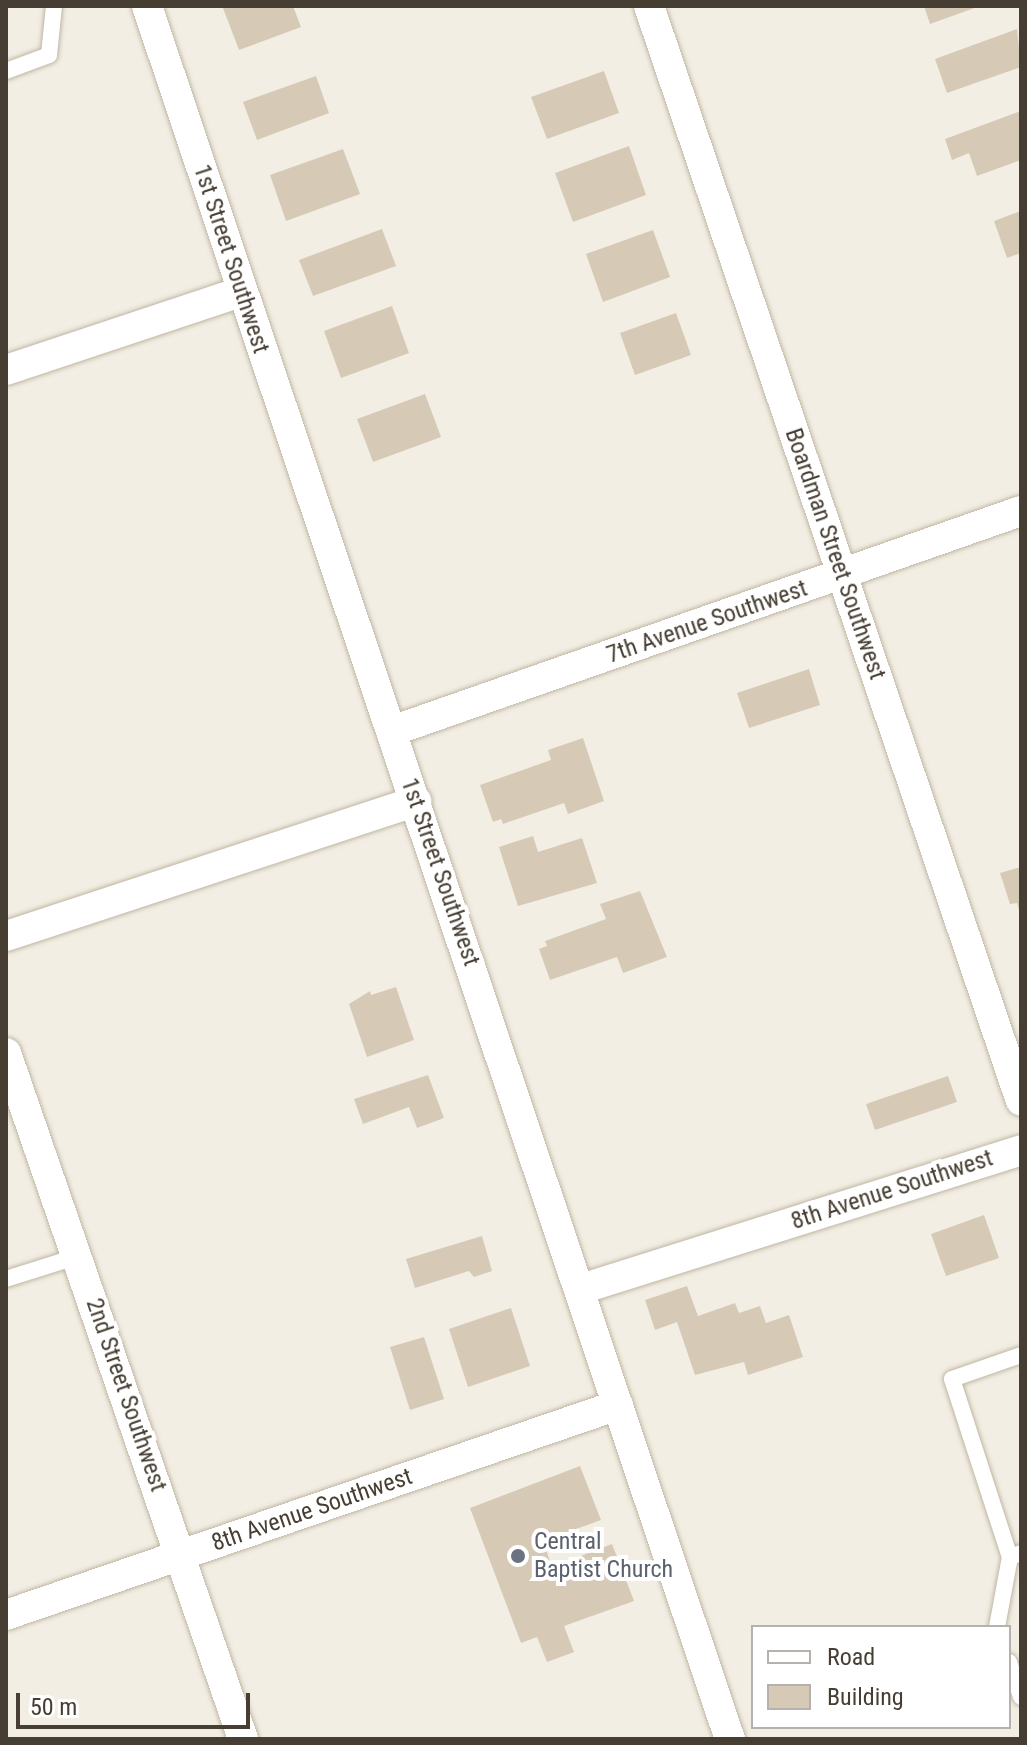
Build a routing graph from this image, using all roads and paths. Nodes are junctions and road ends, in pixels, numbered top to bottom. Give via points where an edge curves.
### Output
1 (54, 6) edge
2 (147, 6) edge
3 (649, 6) edge
4 (6, 71) edge
5 (241, 292) junction
6 (6, 370) edge
7 (1021, 511) edge
8 (842, 574) junction
9 (392, 731) junction
10 (416, 801) junction
11 (6, 936) edge
12 (6, 1053) edge
13 (1021, 1101) edge
14 (1021, 1150) edge
15 (79, 1256) junction
16 (6, 1279) edge
17 (581, 1289) junction
18 (1021, 1355) edge
19 (618, 1405) junction
20 (181, 1555) junction
21 (1015, 1555) edge
22 (6, 1615) edge
23 (998, 1625) edge
24 (1011, 1668) edge
25 (1021, 1697) edge
26 (243, 1739) edge
27 (730, 1739) edge

1 - 4 lane via 49,55
2 - 5 street, 1st Street Southwest
3 - 8 street, Boardman Street Southwest
5 - 6 street
5 - 9 street, 1st Street Southwest
7 - 8 street, 7th Avenue Southwest
8 - 9 street, 7th Avenue Southwest
8 - 13 street, Boardman Street Southwest
9 - 10 street, 1st Street Southwest
10 - 11 street
10 - 17 street, 1st Street Southwest
12 - 15 street, 2nd Street Southwest
14 - 17 street, 8th Avenue Southwest
15 - 16 lane
15 - 20 street, 2nd Street Southwest
17 - 19 street, 1st Street Southwest
18 - 21 lane via 952,1379
19 - 20 street, 8th Avenue Southwest
19 - 27 street, 1st Street Southwest
20 - 22 street, 8th Avenue Southwest
20 - 26 street, 2nd Street Southwest
21 - 23 lane
24 - 25 lane

